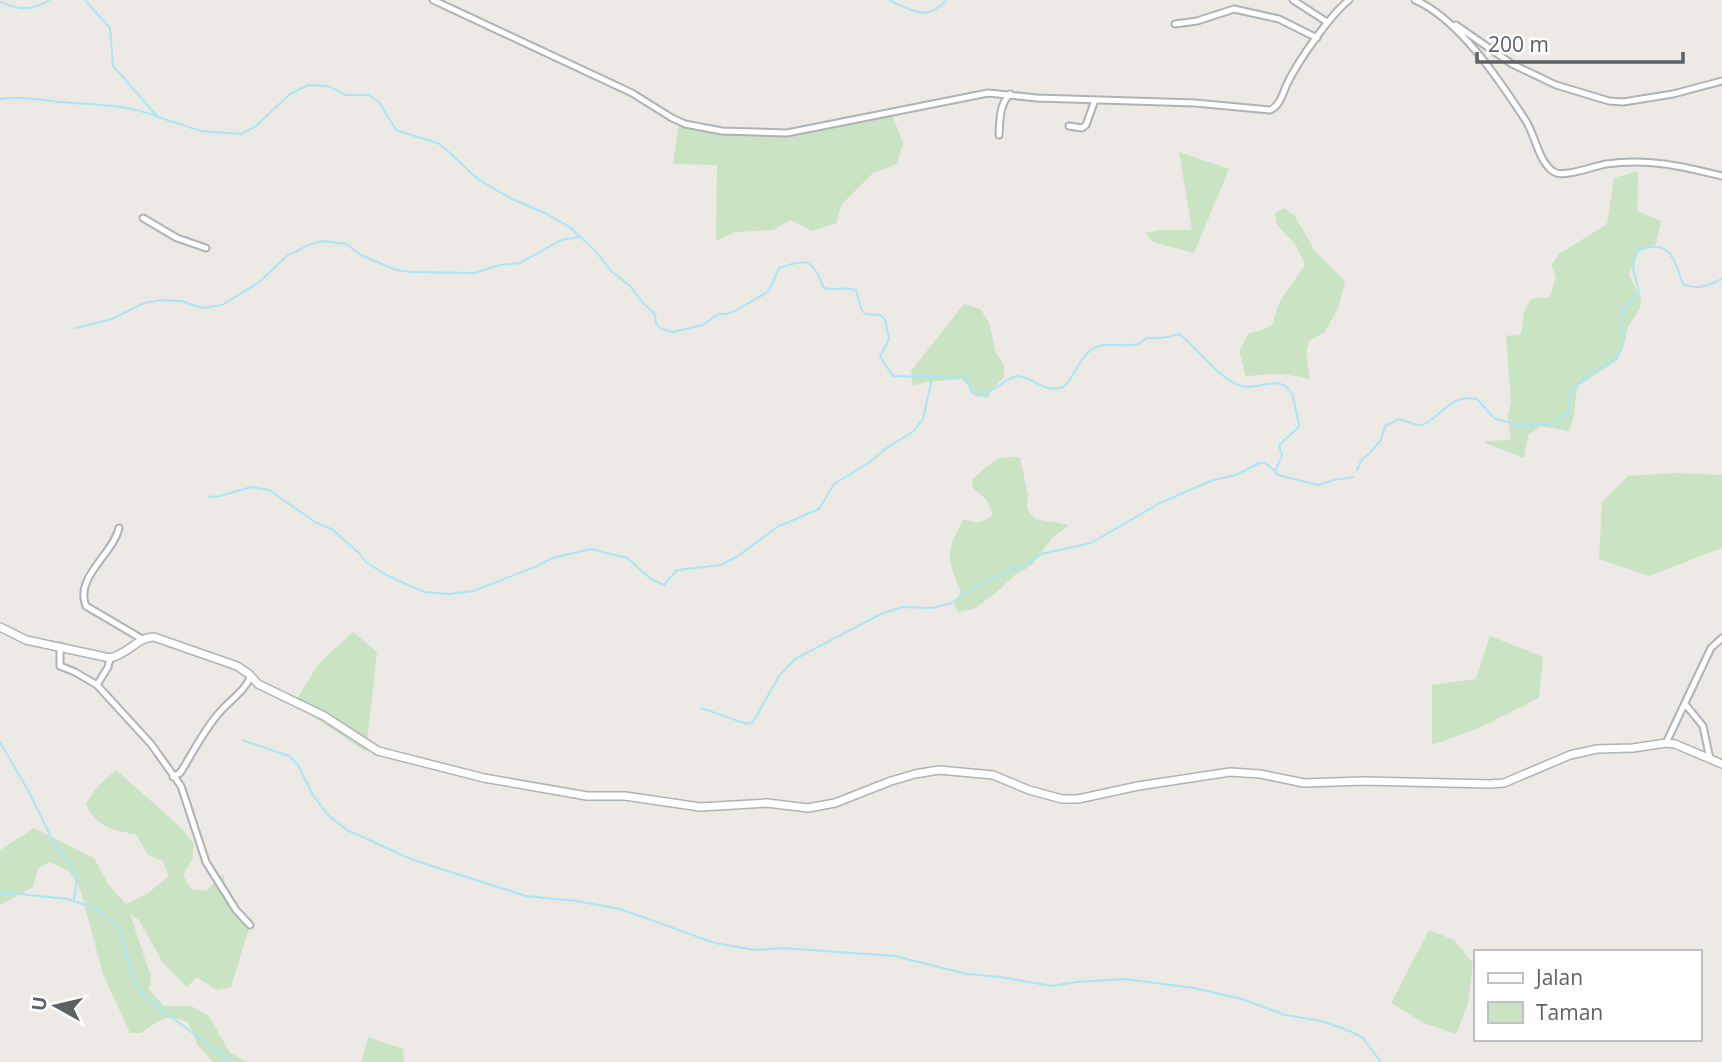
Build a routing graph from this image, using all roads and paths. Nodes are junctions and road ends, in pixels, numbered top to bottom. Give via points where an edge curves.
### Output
1 (433, 0) edge
2 (1293, 0) edge
3 (1349, 0) edge
4 (1415, 0) edge
5 (1450, 21) junction
6 (1327, 22) junction
7 (1175, 24) dead end
8 (1317, 38) junction
9 (1722, 81) edge
10 (1010, 94) junction
11 (1095, 100) junction
12 (1069, 126) dead end
13 (999, 135) dead end
14 (1722, 176) edge
15 (143, 218) dead end
16 (206, 248) dead end
17 (119, 528) dead end
18 (0, 627) edge
19 (1722, 638) edge
20 (142, 639) junction
21 (60, 646) junction
22 (110, 658) junction
23 (251, 676) junction
24 (97, 685) junction
25 (1685, 704) junction
26 (1665, 743) junction
27 (1710, 759) junction
28 (1722, 764) edge
29 (173, 777) junction
30 (250, 925) dead end

1 - 10 street via 700,128 787,133 956,98
2 - 6 street
3 - 6 street
4 - 5 street
5 - 9 street via 1512,64 1556,85 1609,101 1672,94
5 - 14 street via 1502,86 1553,172 1561,175 1647,160
6 - 8 street
7 - 8 street via 1234,9 1279,19
8 - 11 street via 1270,110
10 - 11 street
10 - 13 street via 1004,100
11 - 12 street via 1086,125
15 - 16 street
17 - 20 street via 116,540 86,583 84,601
18 - 21 street via 26,640
19 - 25 street via 1711,648
20 - 22 street via 122,655
20 - 23 street via 154,637 178,645 237,666
21 - 22 street
21 - 24 street via 60,666
22 - 24 street
23 - 26 street via 263,687 318,712 384,753 484,778 587,796 625,796 700,807 767,803 822,807 927,771 993,775 1062,799 1230,772 1304,783 1478,785 1504,783 1579,752
23 - 29 street
24 - 29 street via 152,744
25 - 26 street
25 - 27 street via 1703,726
26 - 27 street
27 - 28 street
29 - 30 street via 186,797 213,875

